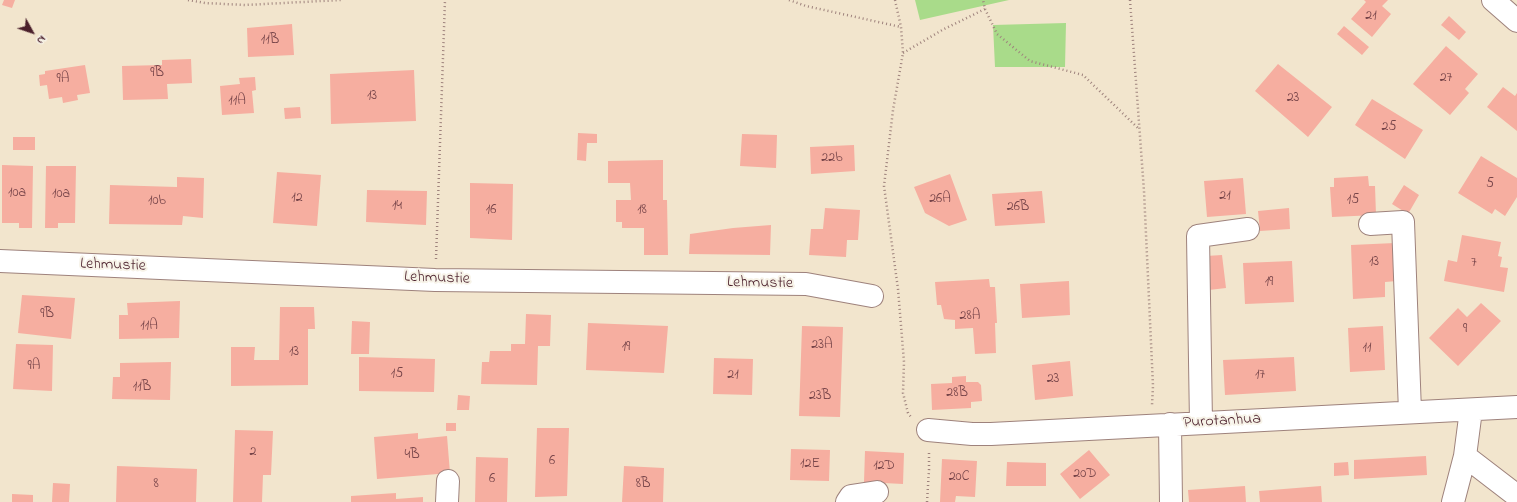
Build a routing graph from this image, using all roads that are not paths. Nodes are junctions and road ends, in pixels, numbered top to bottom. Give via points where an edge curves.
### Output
1 (1493, 0) edge
2 (1517, 21) edge
3 (1370, 224) dead end
4 (1248, 229) dead end
5 (0, 261) edge
6 (872, 296) dead end
7 (1517, 407) edge
8 (1472, 410) junction
9 (1410, 412) junction
10 (1200, 423) junction
11 (1161, 425) junction
12 (928, 430) road end
13 (1465, 456) junction
14 (877, 492) dead end
15 (1517, 496) edge
16 (847, 502) edge
17 (1171, 502) edge
18 (1454, 502) edge

1 - 2 street
3 - 9 street via 1403,222
4 - 10 street via 1198,236
5 - 6 street, Lehmustie via 435,280 806,284
7 - 8 street, Purotanhua
8 - 9 street, Purotanhua
8 - 13 street
9 - 10 street, Purotanhua
10 - 11 street, Purotanhua
11 - 12 street, Purotanhua via 991,434
11 - 17 street
13 - 15 street
13 - 18 street
14 - 16 street via 851,496

